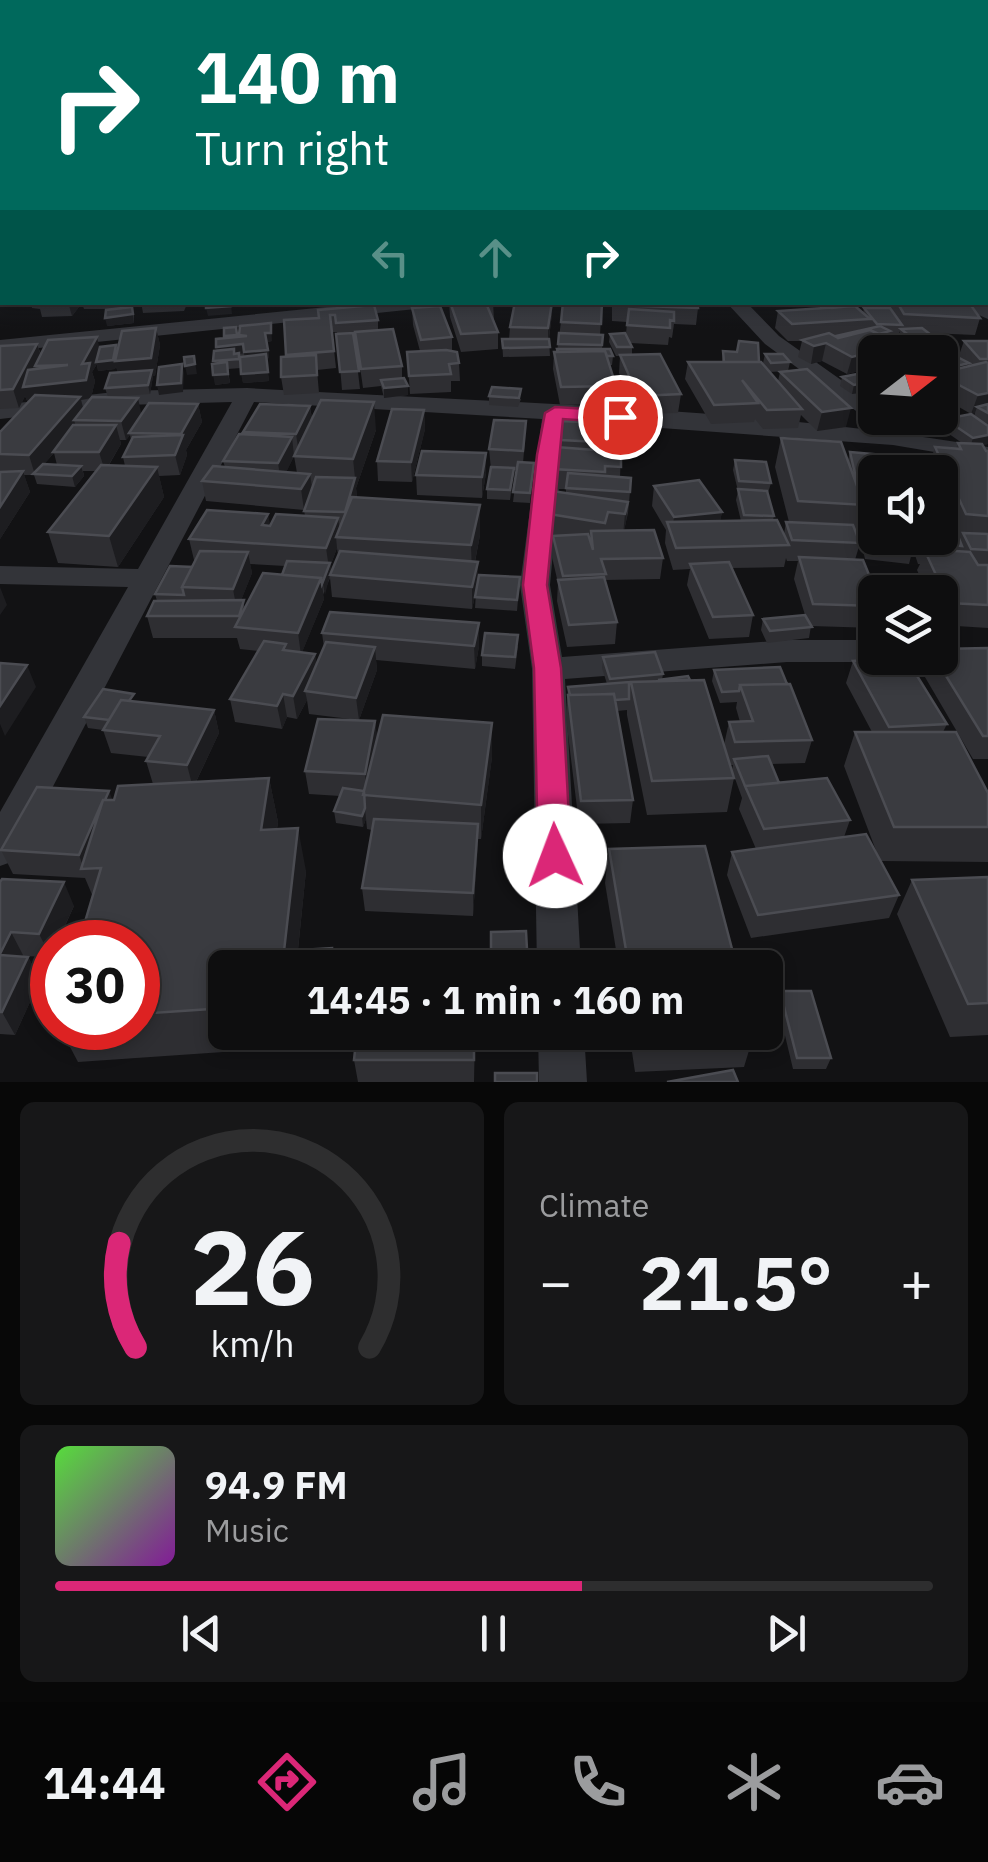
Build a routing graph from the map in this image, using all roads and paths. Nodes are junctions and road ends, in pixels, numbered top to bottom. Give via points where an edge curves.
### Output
1 (366, 305) edge
2 (738, 305) edge
3 (0, 346) edge
4 (248, 395) junction
5 (858, 403) edge
6 (0, 412) edge
7 (555, 413) junction
8 (891, 435) edge
9 (893, 438) junction
10 (988, 454) edge
11 (0, 575) edge
12 (149, 578) junction
13 (858, 651) edge
14 (548, 668) junction
15 (0, 849) edge
16 (558, 950) edge
17 (562, 1050) edge
18 (563, 1082) edge

1 - 3 street
2 - 5 street via 772,340
4 - 6 street via 124,398
4 - 7 street
4 - 12 street
7 - 9 street
7 - 14 street via 535,585
8 - 9 street
9 - 10 street
11 - 12 street
12 - 15 street
13 - 14 street
14 - 16 street
17 - 18 street

